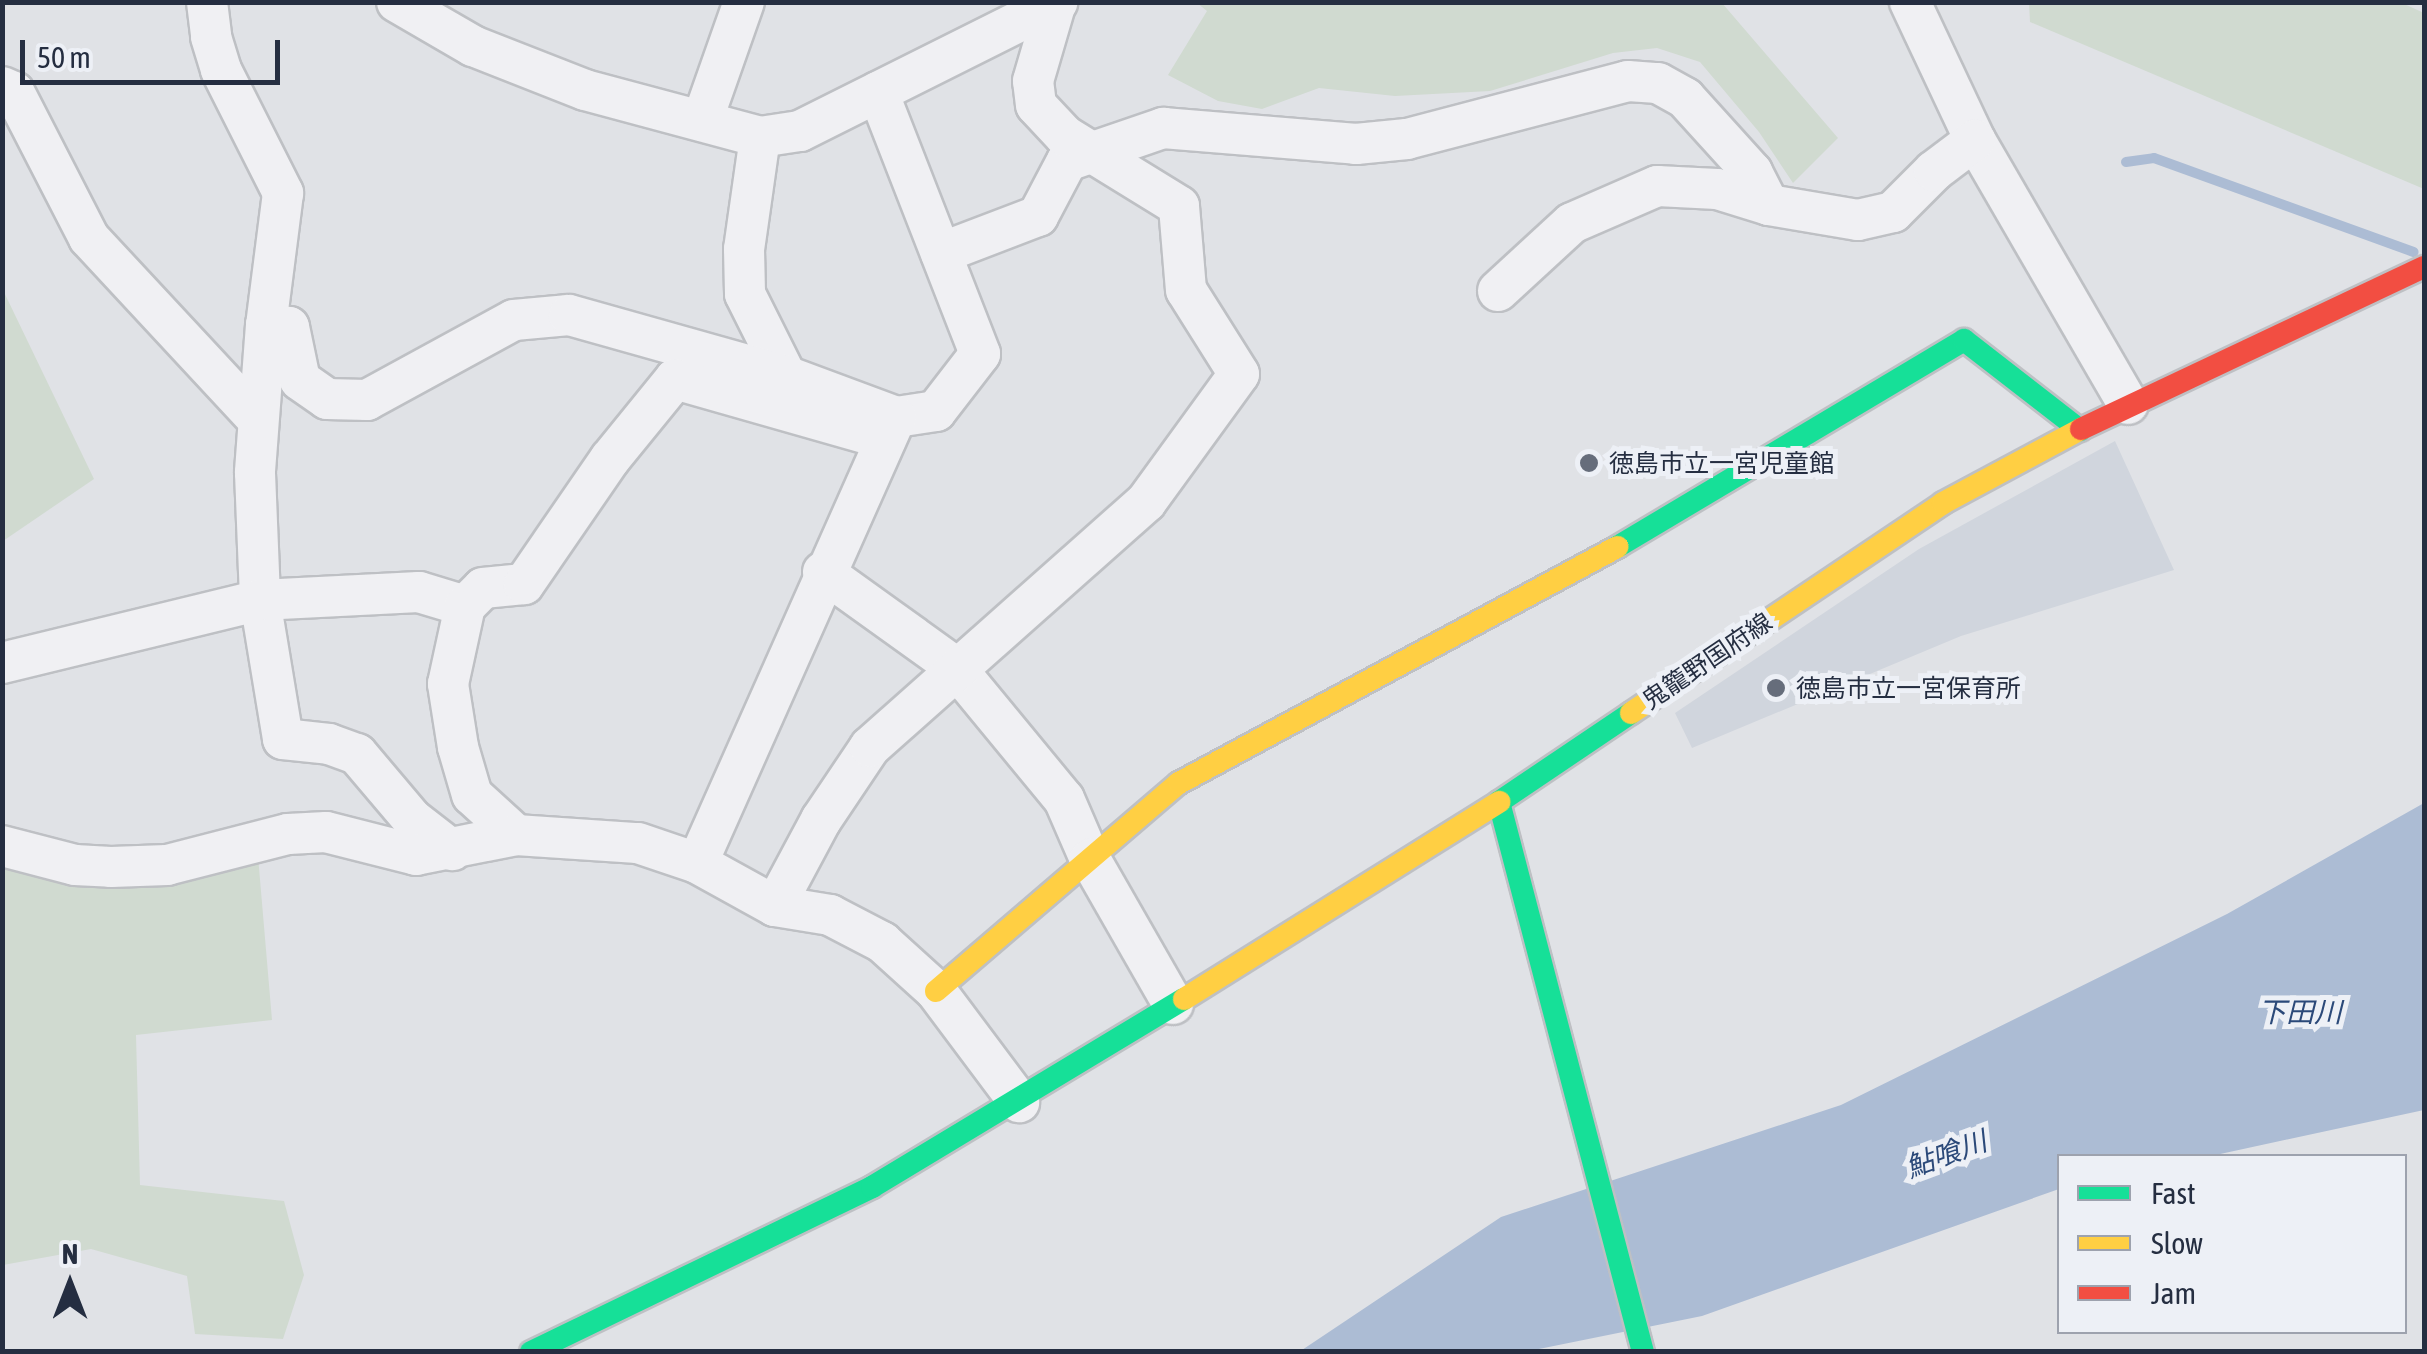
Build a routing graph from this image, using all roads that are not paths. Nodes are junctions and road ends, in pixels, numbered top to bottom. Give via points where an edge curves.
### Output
1 (207, 2) edge
2 (397, 2) edge
3 (744, 2) edge
4 (1910, 2) edge
5 (1056, 4) edge
6 (2, 87) edge
7 (878, 92) junction
8 (702, 121) junction
9 (760, 137) junction
10 (1975, 140) junction
11 (1090, 152) junction
12 (1768, 205) junction
13 (941, 253) junction
14 (2418, 270) edge
15 (1498, 292) dead end
16 (266, 325) junction
17 (786, 376) junction
18 (2128, 404) junction
19 (257, 419) junction
20 (891, 428) junction
21 (2080, 430) junction
22 (824, 572) junction
23 (260, 600) junction
24 (465, 606) junction
25 (2, 663) edge
26 (955, 667) junction
27 (1499, 802) junction
28 (516, 835) junction
29 (2, 846) edge
30 (452, 850) junction
31 (1090, 860) junction
32 (697, 864) junction
33 (775, 906) junction
34 (936, 991) junction
35 (1173, 1004) junction
36 (1019, 1102) junction
37 (531, 1352) edge
38 (1643, 1352) edge

1 - 16 street via 220,70 283,193
2 - 8 street via 492,54 584,90
3 - 8 street
4 - 10 street
5 - 7 street
5 - 11 street via 1033,81 1036,104
6 - 19 street via 14,92 89,238
7 - 9 street via 800,131
7 - 13 street
8 - 9 street
9 - 17 street via 744,248 745,294
10 - 12 street via 1893,212 1858,220
10 - 18 street
11 - 12 street via 1163,128 1356,144 1408,139 1628,82 1658,82 1685,98 1752,172
11 - 13 street via 1066,161 1038,216
11 - 26 street via 1179,206 1186,290 1239,374 1146,502
12 - 15 street via 1716,189 1657,186 1572,223
13 - 20 street via 980,354 936,410
14 - 18 street, 鬼籠野国府線
16 - 17 street via 289,327 300,380 327,399 366,400 514,320 569,315
16 - 19 street
17 - 20 street
18 - 21 street, 鬼籠野国府線
19 - 23 street
20 - 22 street
20 - 24 street via 675,379 524,584 483,588
21 - 27 street, 鬼籠野国府線 via 1943,502
21 - 31 street via 1964,340 1685,510 1179,783
22 - 26 street
22 - 32 street
23 - 24 street via 420,592
23 - 25 street
23 - 30 street via 283,739 357,754 412,820
24 - 28 street via 448,684 458,747 472,794
26 - 31 street via 1064,799
26 - 33 street via 870,746 820,820
27 - 35 street, 鬼籠野国府線
27 - 38 street
28 - 30 street
28 - 32 street via 638,843
29 - 30 street via 111,867 167,864 326,832 416,855
31 - 34 street
31 - 35 street
32 - 33 street
33 - 34 street via 830,916 882,942
34 - 36 street
35 - 36 street, 鬼籠野国府線
36 - 37 street, 鬼籠野国府線 via 872,1187

